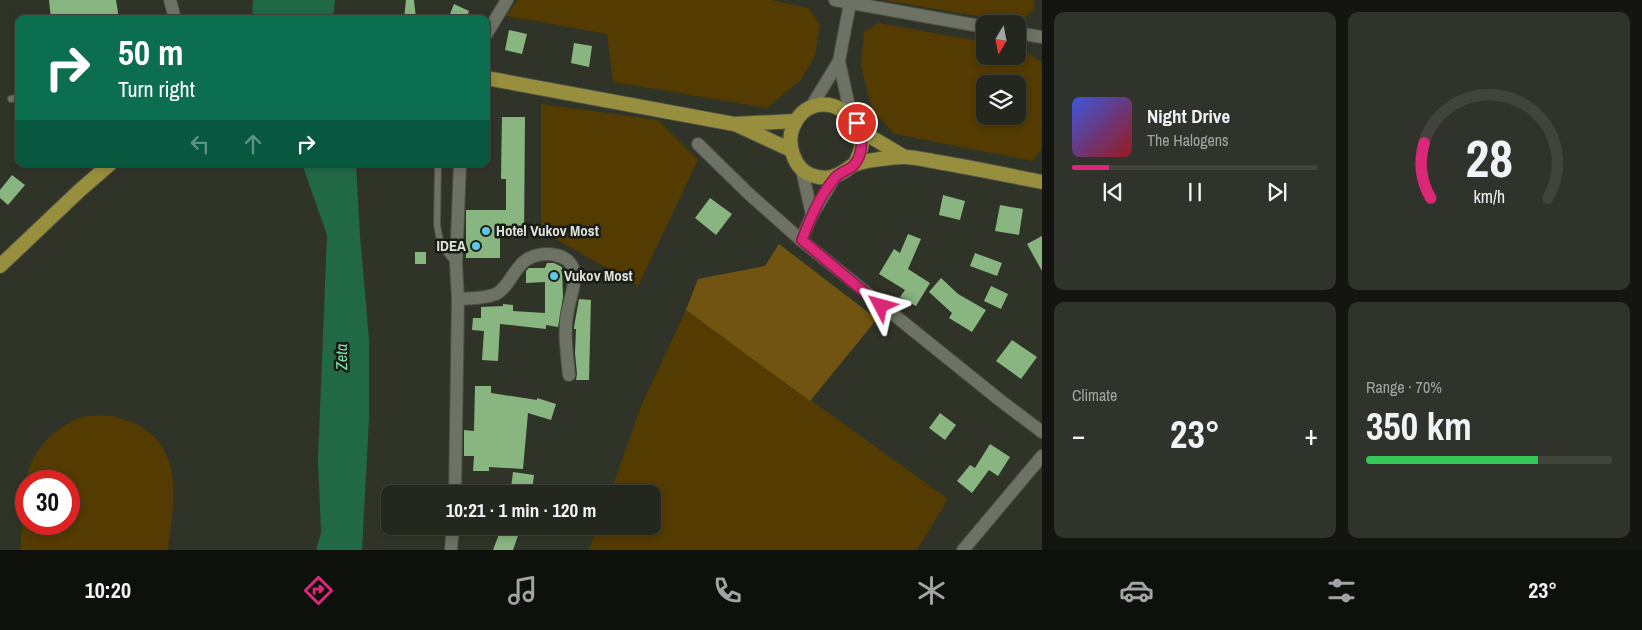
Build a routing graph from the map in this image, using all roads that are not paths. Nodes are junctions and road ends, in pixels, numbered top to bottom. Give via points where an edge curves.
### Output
1 (170, 0) edge
2 (507, 0) edge
3 (835, 0) edge
4 (850, 3) junction
5 (173, 15) edge
6 (976, 25) edge
7 (490, 28) edge
8 (1026, 34) edge
9 (1042, 37) edge
10 (839, 61) junction
11 (490, 79) edge
12 (811, 107) junction
13 (851, 116) junction
14 (796, 121) junction
15 (734, 124) junction
16 (861, 131) junction
17 (698, 144) dead end
18 (792, 150) junction
19 (903, 156) junction
20 (854, 165) junction
21 (106, 167) edge
22 (438, 167) edge
23 (460, 167) edge
24 (802, 170) junction
25 (835, 177) junction
26 (1041, 183) edge
27 (812, 215) junction
28 (802, 240) junction
29 (456, 264) junction
30 (0, 266) edge
31 (458, 299) junction
32 (569, 375) dead end
33 (1042, 432) edge
34 (1042, 456) edge
35 (456, 485) edge
36 (453, 535) edge
37 (452, 550) edge
38 (963, 550) edge

1 - 5 street
2 - 7 street
3 - 4 street
4 - 6 street
4 - 10 street
8 - 9 street
10 - 12 street
10 - 13 street
11 - 15 main road
12 - 13 main road via 827,104
12 - 14 main road
13 - 16 main road
14 - 15 main road
14 - 18 main road via 790,137
15 - 18 main road
16 - 19 main road
16 - 20 main road via 860,154
17 - 28 street
18 - 24 main road
19 - 20 main road
19 - 26 main road
20 - 25 main road
21 - 30 main road
22 - 29 lane via 437,225 441,246
23 - 29 street
24 - 25 main road via 825,178
24 - 27 street
25 - 27 street
27 - 28 street
28 - 33 street
29 - 31 street
31 - 32 street via 496,293 528,258 551,254 564,258 574,271 574,288 567,310
31 - 35 street
34 - 38 street
36 - 37 street

